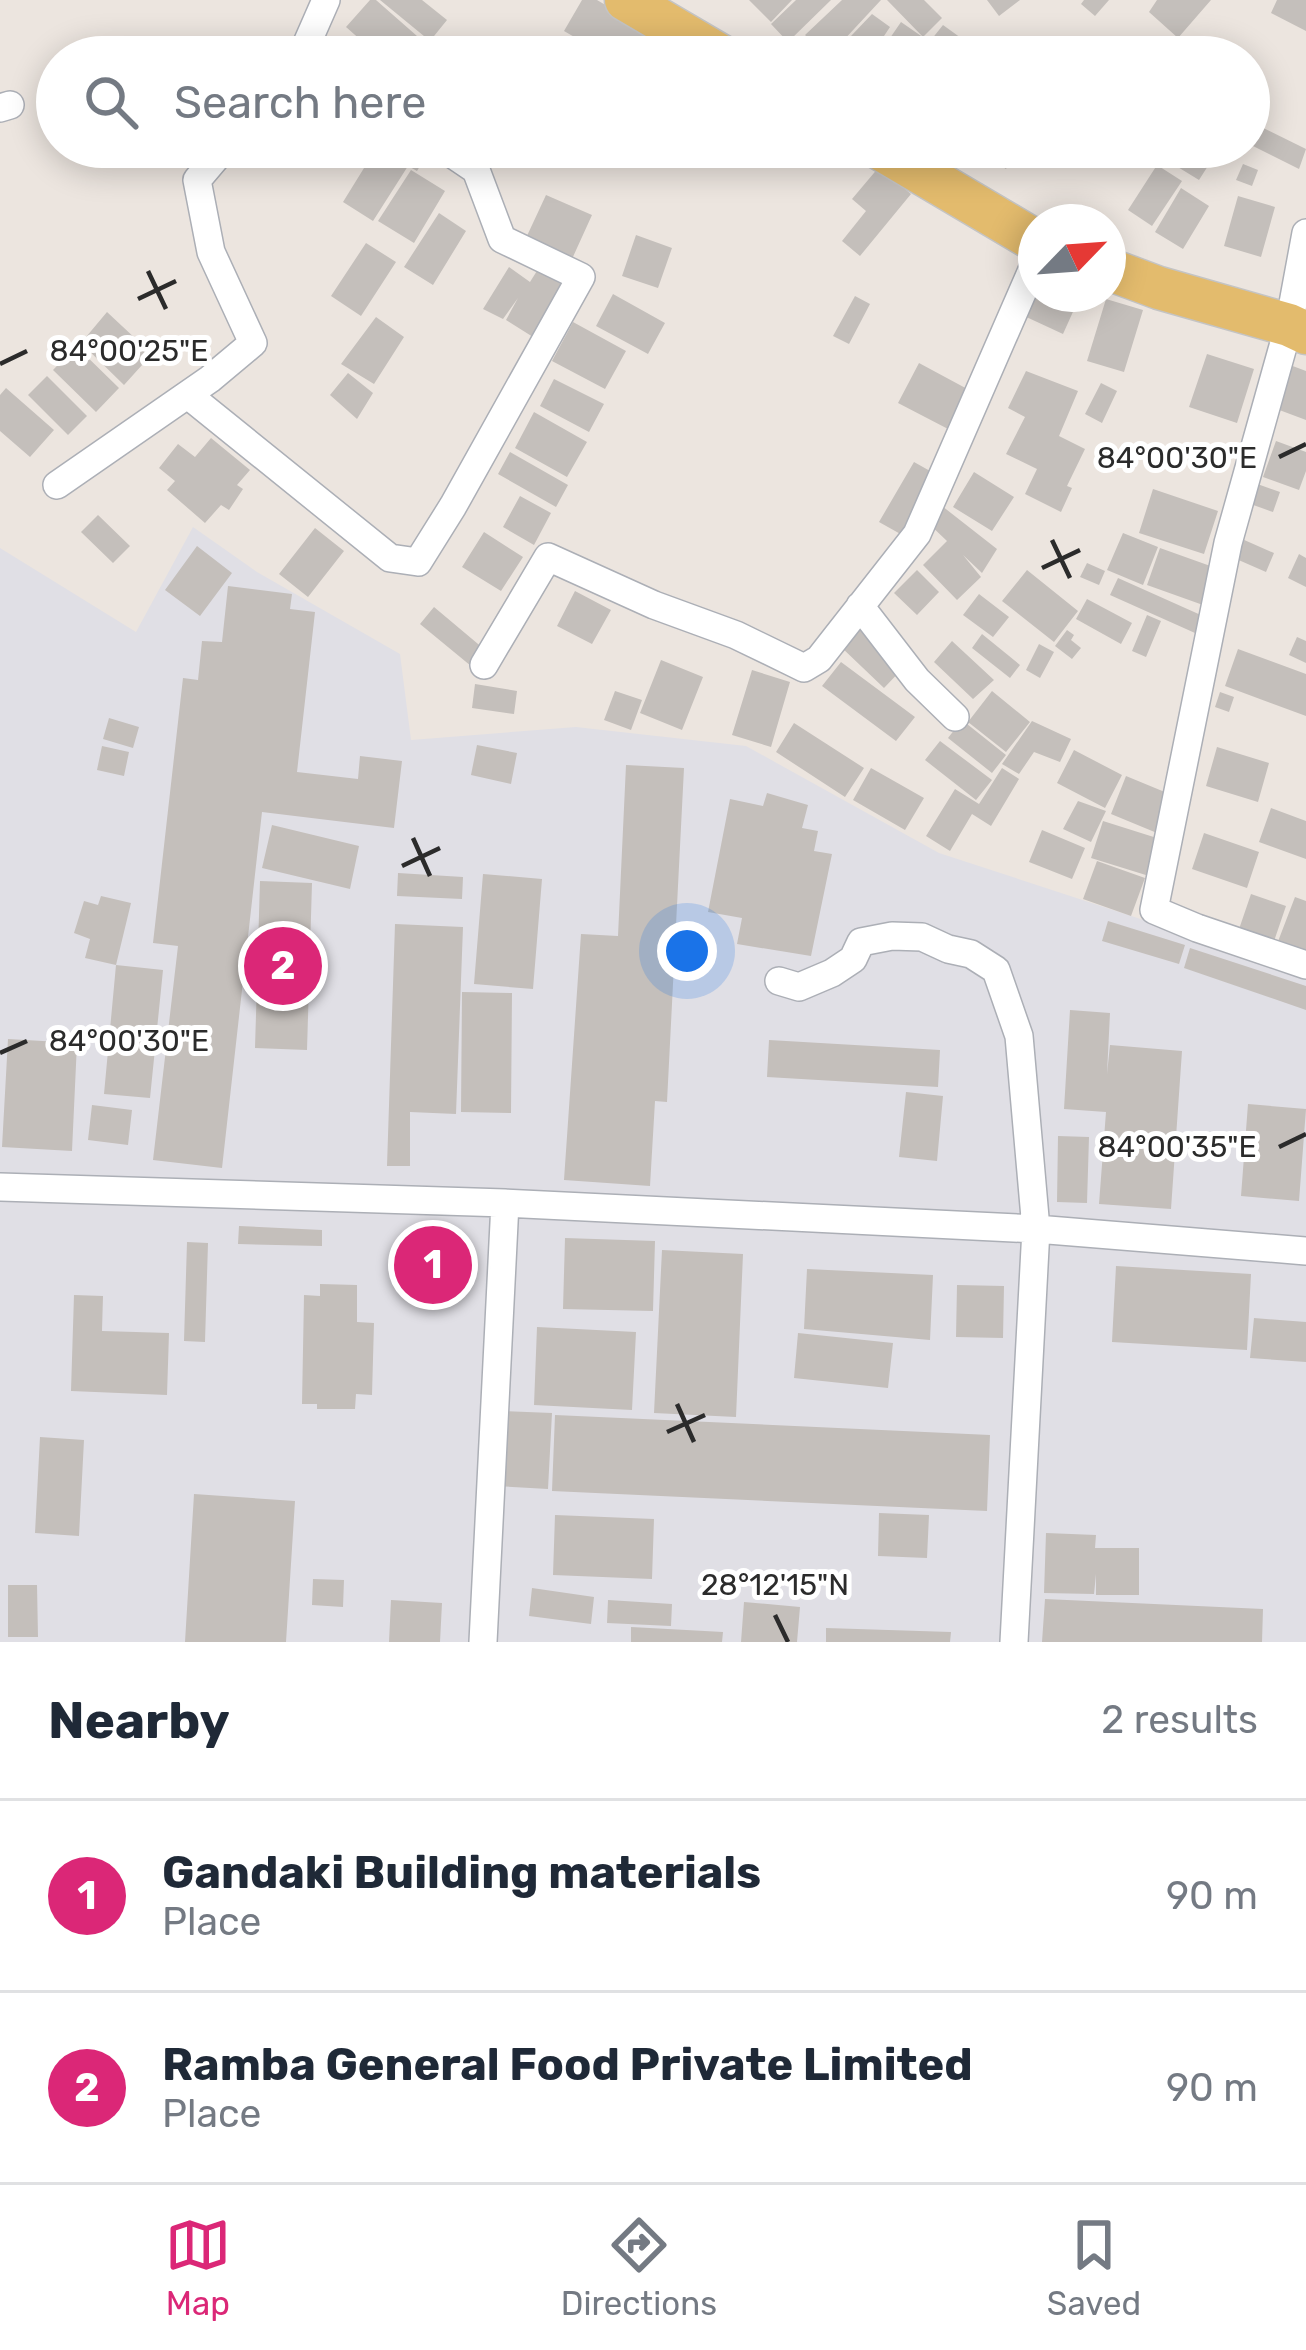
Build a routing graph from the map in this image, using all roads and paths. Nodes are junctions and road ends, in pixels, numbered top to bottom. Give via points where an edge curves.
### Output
1 (326, 0) edge
2 (651, 6) edge
3 (312, 36) edge
4 (693, 36) edge
5 (207, 168) edge
6 (473, 168) edge
7 (913, 168) edge
8 (1018, 230) edge
9 (1306, 233) edge
10 (1126, 276) edge
11 (1018, 302) edge
12 (1298, 329) edge
13 (188, 395) junction
14 (56, 485) dead end
15 (860, 606) junction
16 (484, 665) dead end
17 (955, 717) dead end
18 (1306, 965) edge
19 (779, 981) dead end
20 (0, 1186) edge
21 (505, 1203) junction
22 (1036, 1229) junction
23 (1306, 1251) edge
24 (483, 1642) edge
25 (1014, 1642) edge

1 - 3 street
2 - 4 main road
5 - 13 street via 197,180 212,252 253,343
6 - 13 street via 502,239 581,278 418,562 390,558
7 - 8 main road
9 - 12 street
10 - 12 main road
11 - 15 street via 917,534
12 - 18 street via 1228,544 1154,910
13 - 14 street
15 - 16 street via 804,668 548,556
15 - 17 street
19 - 22 street via 799,987 832,974 861,942 892,936 922,937 996,970 1019,1036
20 - 21 street
21 - 22 street
21 - 24 street
22 - 23 street
22 - 25 street

